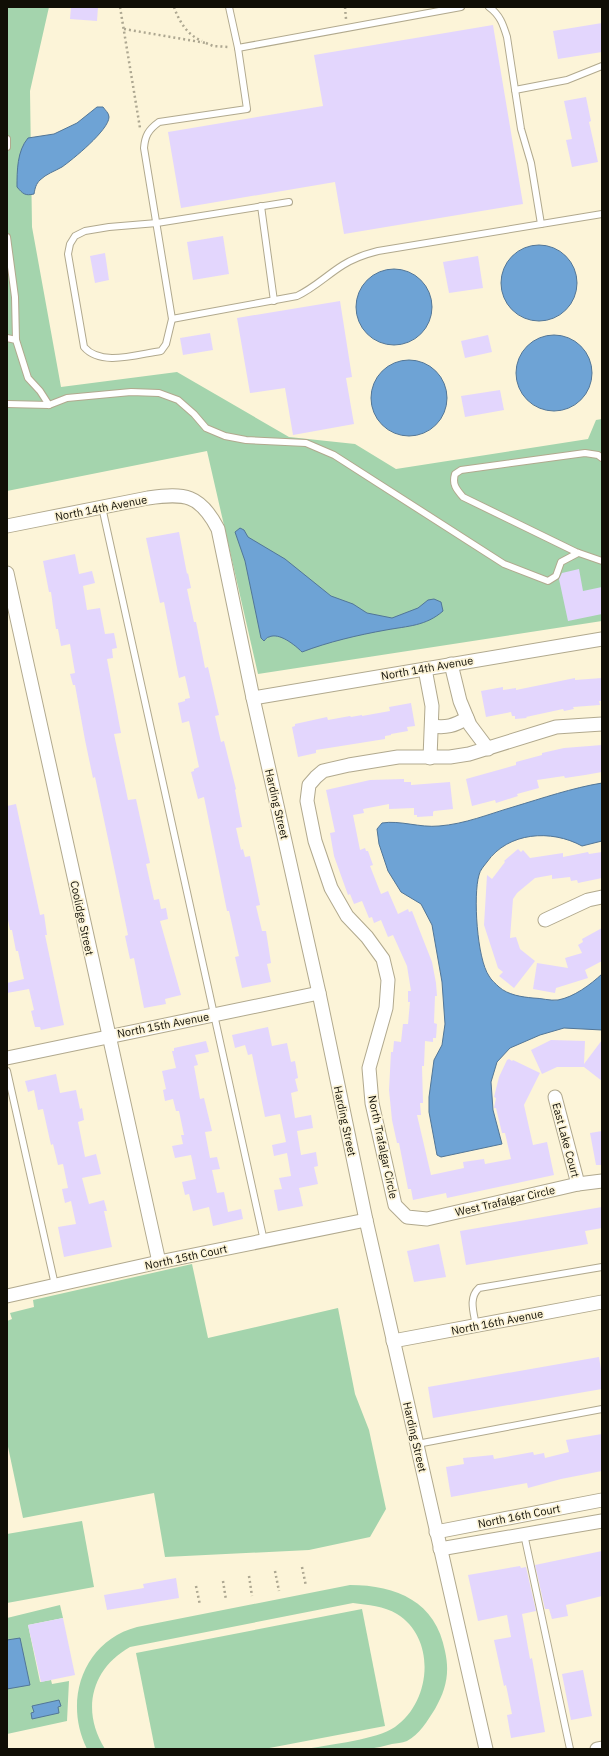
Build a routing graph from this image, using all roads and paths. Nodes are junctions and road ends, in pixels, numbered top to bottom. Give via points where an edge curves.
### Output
1 (120, 7) edge
2 (174, 7) edge
3 (229, 7) edge
4 (461, 7) edge
5 (489, 7) edge
6 (124, 29) junction
7 (206, 43) junction
8 (238, 48) junction
9 (602, 66) edge
10 (515, 90) junction
11 (7, 140) edge
12 (7, 147) edge
13 (144, 148) junction
14 (289, 202) dead end
15 (261, 206) junction
16 (602, 214) edge
17 (602, 218) edge
18 (157, 223) junction
19 (541, 224) junction
20 (7, 237) edge
21 (274, 301) junction
22 (172, 319) junction
23 (7, 338) edge
24 (16, 340) junction
25 (7, 404) edge
26 (49, 405) junction
27 (602, 458) edge
28 (194, 500) joint
29 (102, 507) junction
30 (7, 526) edge
31 (578, 553) junction
32 (602, 561) edge
33 (7, 573) edge
34 (602, 639) edge
35 (451, 664) junction
36 (425, 669) junction
37 (253, 698) junction
38 (467, 718) junction
39 (602, 724) edge
40 (432, 726) junction
41 (488, 749) junction
42 (430, 758) junction
43 (602, 897) edge
44 (545, 920) dead end
45 (320, 993) junction
46 (214, 1015) junction
47 (108, 1036) junction
48 (7, 1058) edge
49 (7, 1071) edge
50 (555, 1097) dead end
51 (602, 1180) edge
52 (578, 1184) junction
53 (407, 1217) joint
54 (366, 1220) junction
55 (264, 1241) junction
56 (159, 1262) junction
57 (602, 1268) edge
58 (55, 1285) junction
59 (7, 1296) edge
60 (602, 1302) edge
61 (476, 1326) junction
62 (393, 1341) junction
63 (602, 1409) edge
64 (417, 1444) junction
65 (602, 1500) edge
66 (602, 1521) edge
67 (436, 1532) junction
68 (524, 1534) junction
69 (440, 1549) junction
70 (302, 1567) dead end
71 (276, 1572) dead end
72 (249, 1576) dead end
73 (223, 1581) dead end
74 (196, 1586) dead end
75 (306, 1586) dead end
76 (279, 1591) dead end
77 (252, 1596) dead end
78 (226, 1600) dead end
79 (200, 1605) dead end
80 (602, 1748) edge
81 (486, 1749) edge
82 (570, 1749) edge
83 (597, 1749) edge

1 - 6 path
2 - 7 path via 179,21 195,38
3 - 8 lane
4 - 8 lane
5 - 10 lane via 496,12 507,36
6 - 7 path
6 - 13 path
7 - 8 path
8 - 13 lane via 247,108 159,122 145,136
9 - 10 lane via 567,80
10 - 19 lane
11 - 12 lane
13 - 18 lane
14 - 15 lane
15 - 18 lane
15 - 21 lane
16 - 17 lane
16 - 19 lane
18 - 22 lane
18 - 22 lane via 85,230 75,236 68,254 84,347 89,353 104,358 161,351 166,344
19 - 21 lane via 368,254 344,265 297,296
20 - 24 lane via 15,297
21 - 22 lane
23 - 24 lane
24 - 26 lane via 28,378
25 - 26 lane
26 - 31 lane via 67,398 131,392 159,393 178,400 206,428 225,436 246,440 306,443 334,455 504,564 548,581 556,576 561,562
27 - 31 lane via 585,453 461,470 455,474 453,481 463,497
28 - 29 street, North 14th Avenue via 182,496 166,496
28 - 37 street, Harding Street via 202,504 218,529
29 - 30 street, North 14th Avenue
29 - 46 lane
31 - 32 lane
33 - 47 street, Coolidge Street
34 - 35 street, North 14th Avenue
35 - 36 street, North 14th Avenue
35 - 38 street
36 - 37 street, North 14th Avenue
36 - 40 street
37 - 45 street, Harding Street
38 - 40 street via 452,726
38 - 41 street
39 - 41 street via 556,727
40 - 42 street
41 - 42 street via 450,757
42 - 53 street, North Trafalgar Circle via 398,758 323,771 309,785 307,801 315,841 331,888 347,916 383,959 385,966 388,980 386,1008 369,1068 372,1103 395,1205
43 - 44 street via 588,900
45 - 46 street, North 15th Avenue
45 - 54 street, Harding Street
46 - 47 street, North 15th Avenue
46 - 55 lane
47 - 48 street, North 15th Avenue
47 - 56 street, Coolidge Street
49 - 58 lane
50 - 52 street, East Lake Court
51 - 52 street, West Trafalgar Circle
52 - 53 street, West Trafalgar Circle via 427,1219
54 - 55 street, North 15th Court
54 - 62 street, Harding Street
55 - 56 street, North 15th Court
56 - 58 street, North 15th Court
57 - 61 lane via 479,1288 473,1293 472,1299
58 - 59 street, North 15th Court
60 - 61 street, North 16th Avenue
61 - 62 street, North 16th Avenue
62 - 64 street, Harding Street
63 - 64 lane
64 - 67 street, Harding Street
65 - 67 street, North 16th Court
66 - 68 street, North 16th Court
67 - 69 street, Harding Street
68 - 69 street, North 16th Court
68 - 82 lane
69 - 81 street, Harding Street
70 - 75 path
71 - 76 path
72 - 77 path
73 - 78 path
74 - 79 path
80 - 83 street

